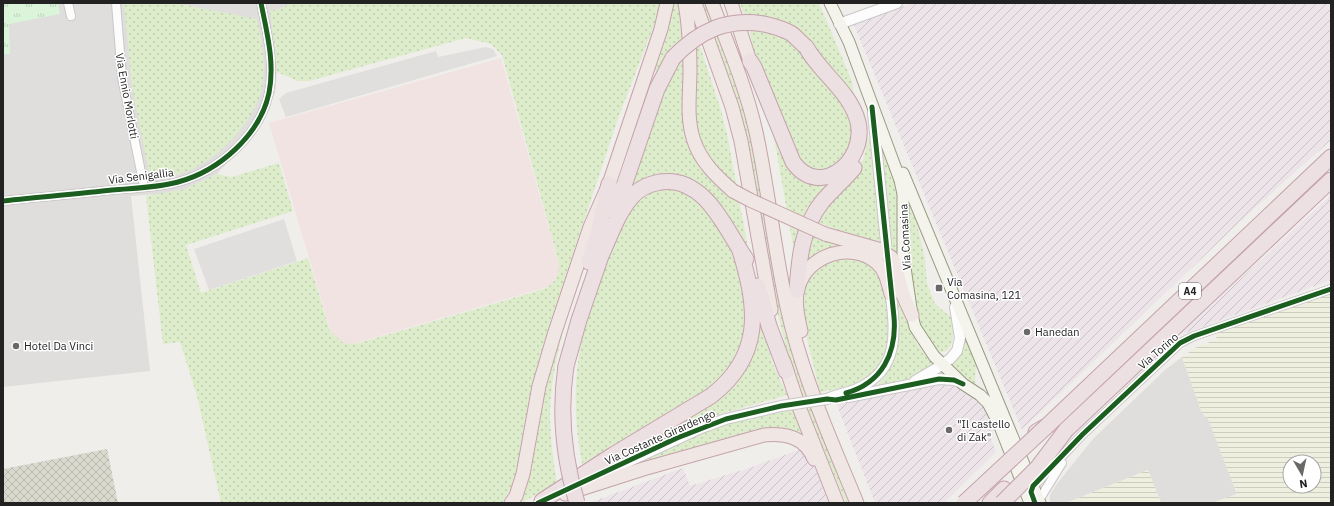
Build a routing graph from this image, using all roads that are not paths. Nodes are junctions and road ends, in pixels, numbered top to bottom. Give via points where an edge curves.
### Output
1 (68, 3) edge
2 (116, 3) edge
3 (261, 3) edge
4 (667, 3) edge
5 (685, 3) edge
6 (695, 3) edge
7 (712, 3) edge
8 (731, 3) edge
9 (830, 3) edge
10 (897, 3) edge
11 (71, 16) dead end
12 (839, 24) junction
13 (806, 47) junction
14 (750, 61) joint
15 (872, 107) junction
16 (1331, 157) edge
17 (1331, 180) edge
18 (609, 184) junction
19 (144, 187) junction
20 (3, 201) edge
21 (886, 242) dead end
22 (740, 251) junction
23 (600, 258) junction
24 (888, 268) dead end
25 (1331, 289) edge
26 (797, 290) junction
27 (891, 294) junction
28 (953, 295) junction
29 (912, 315) junction
30 (942, 363) junction
31 (566, 366) junction
32 (786, 370) junction
33 (806, 377) junction
34 (963, 384) junction
35 (889, 390) junction
36 (827, 399) junction
37 (1048, 425) junction
38 (1077, 441) junction
39 (1033, 486) junction
40 (1003, 496) edge
41 (835, 498) edge
42 (540, 502) edge
43 (1036, 502) edge
44 (511, 503) edge
45 (577, 503) edge
46 (857, 503) edge
47 (955, 503) edge
48 (964, 503) edge
49 (990, 503) edge

1 - 11 street
2 - 19 street, Via Ennio Morlotti via 122,77
3 - 19 street, Via Senigallia via 269,41 271,68 269,93 258,122 226,157 204,172 177,182
4 - 18 highway via 659,36
5 - 29 highway, bridge via 692,135 711,170 734,191 750,200 826,234 878,249 891,257
6 - 32 highway via 741,141 766,287
7 - 33 highway via 734,61 756,132 786,302
8 - 14 highway
9 - 12 main road, Via Comasina
10 - 12 street
12 - 15 main road, Via Comasina via 842,39
13 - 14 highway via 810,55 839,87 858,122 859,140 855,153 843,168 830,176 810,175 800,170 793,162
13 - 23 highway, bridge via 792,34 773,26 753,22 732,23 713,28 694,38 673,58 662,77
13 - 26 highway via 819,57 841,82 863,121 866,137 859,161 823,201 808,227 801,252
15 - 21 street
15 - 28 main road, Via Comasina via 896,155
15 - 29 main road, Via Comasina via 903,194 903,254
16 - 37 highway, A4
17 - 40 highway, A4, bridge via 1066,430
18 - 31 highway via 598,234 574,309
18 - 44 highway via 590,227 554,336 539,386 523,474
19 - 20 street, Via Senigallia
22 - 23 highway via 701,195 685,184 666,181 646,186 630,199
22 - 32 highway via 755,277 771,332
22 - 42 highway via 753,299 753,325 744,357 724,386 712,396
23 - 31 highway
24 - 27 street
25 - 38 street, Via Torino via 1180,343
26 - 27 highway via 804,275 816,261 845,252 865,256 878,264 887,278
26 - 33 highway
27 - 36 street via 895,336 886,364 865,385
28 - 30 street, Via Comasina via 960,338 957,351
28 - 39 main road, Via Comasina
29 - 30 main road, Via Comasina via 924,342
30 - 34 main road, Via Comasina
30 - 35 street, Via Costante Girardengo via 919,379
31 - 45 highway, bridge via 562,402 565,449
32 - 41 highway
33 - 46 highway
34 - 35 street, Via Costante Girardengo via 942,379
34 - 43 main road, Via Comasina via 980,395 992,410
35 - 36 street, Via Costante Girardengo via 836,400
36 - 42 street, Via Costante Girardengo, bridge via 733,417 701,428
37 - 47 highway via 1026,438
37 - 48 highway, A4, bridge
38 - 39 street, Via Torino
38 - 43 street, Via Torino
39 - 43 main road, Via Comasina
40 - 49 highway, A4
41 - 42 highway via 807,446 798,440 778,434 726,445

